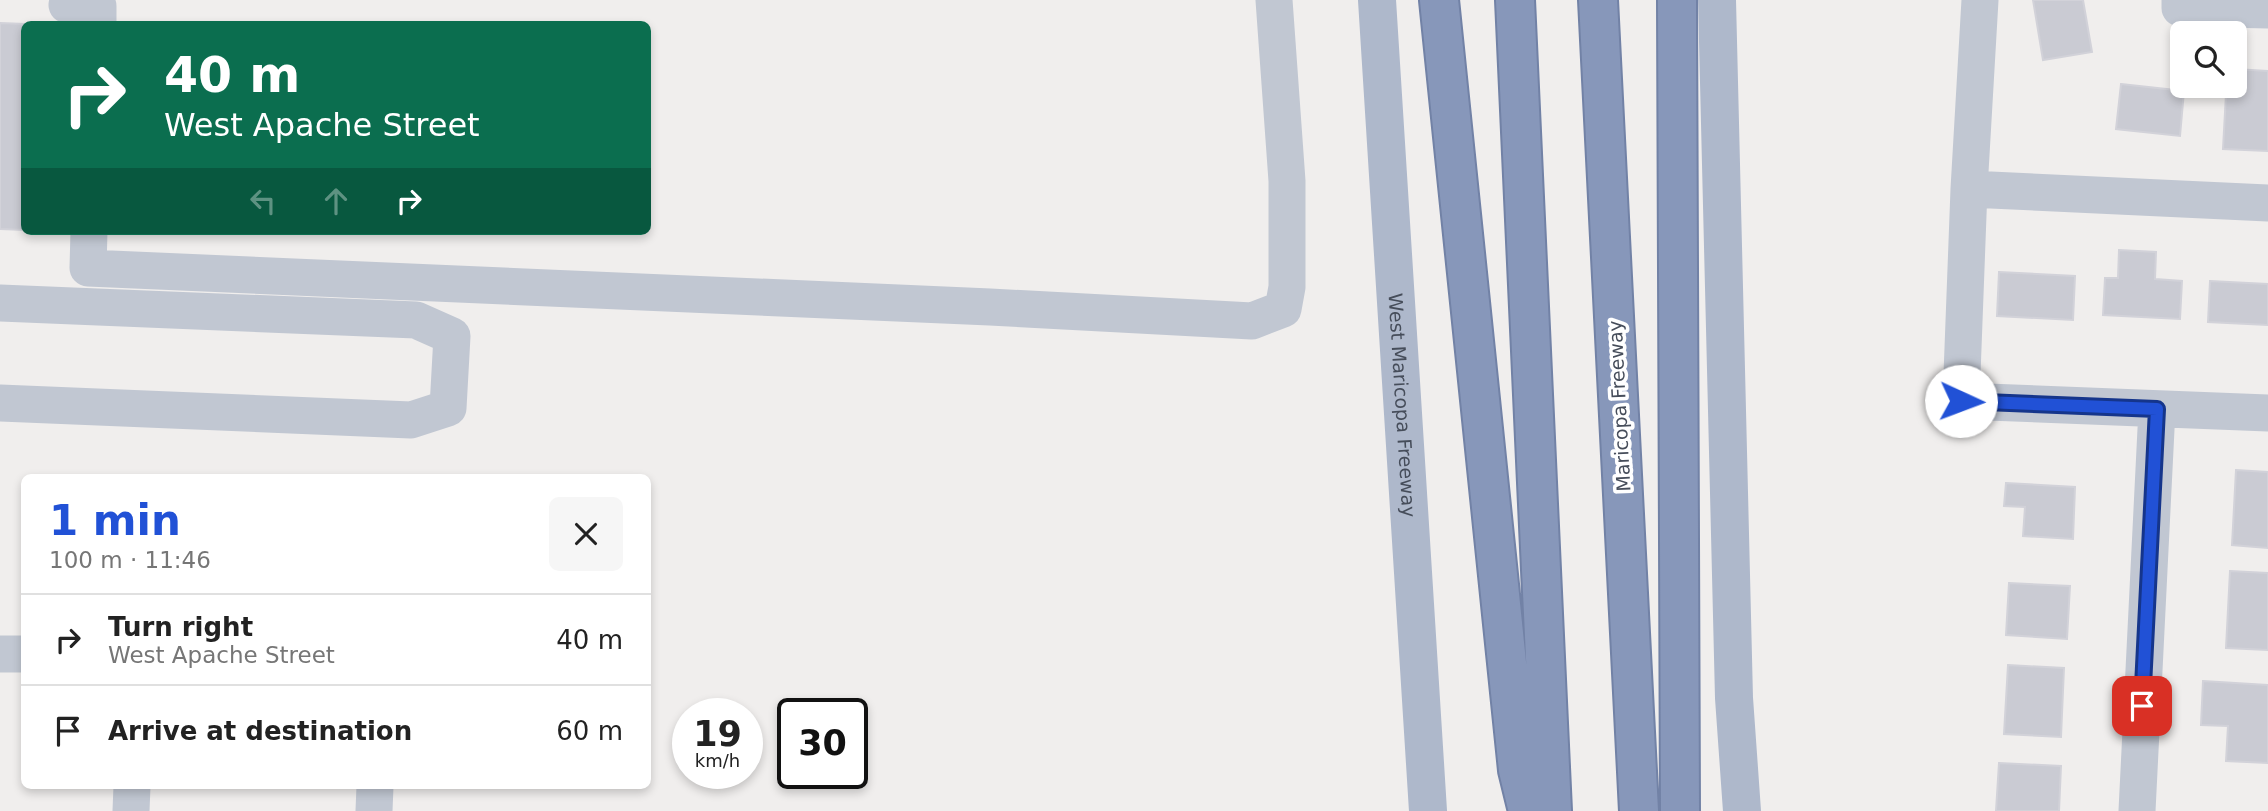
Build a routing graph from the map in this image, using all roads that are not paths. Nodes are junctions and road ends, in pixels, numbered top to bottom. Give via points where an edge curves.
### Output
1 (68, 0) edge
2 (1273, 0) edge
3 (1377, 0) edge
4 (1439, 0) edge
5 (1515, 0) edge
6 (1598, 0) edge
7 (1677, 0) edge
8 (1717, 0) edge
9 (1980, 0) edge
10 (2180, 4) edge
11 (2268, 10) edge
12 (98, 21) edge
13 (1969, 189) junction
14 (2268, 203) edge
15 (89, 235) edge
16 (0, 303) edge
17 (0, 403) edge
18 (2157, 409) junction
19 (2268, 413) edge
20 (0, 654) edge
21 (21, 654) edge
22 (132, 789) edge
23 (375, 789) edge
24 (131, 811) edge
25 (374, 811) edge
26 (1428, 811) edge
27 (1528, 811) edge
28 (1552, 811) edge
29 (1639, 811) edge
30 (1680, 811) edge
31 (1742, 811) edge
32 (2137, 811) edge

1 - 12 street via 68,5 98,6
2 - 15 street via 1287,181 1287,287 1283,309 1252,321 88,268
3 - 26 main road, West Maricopa Freeway
4 - 27 highway via 1518,769
5 - 28 highway
6 - 29 highway, Maricopa Freeway
7 - 30 highway
8 - 31 main road via 1734,698
9 - 13 street
10 - 11 street
13 - 14 street
13 - 18 street via 1961,401
16 - 17 street via 416,320 452,337 448,408 411,420
18 - 19 street
18 - 32 street
20 - 21 street
22 - 24 street
23 - 25 street

